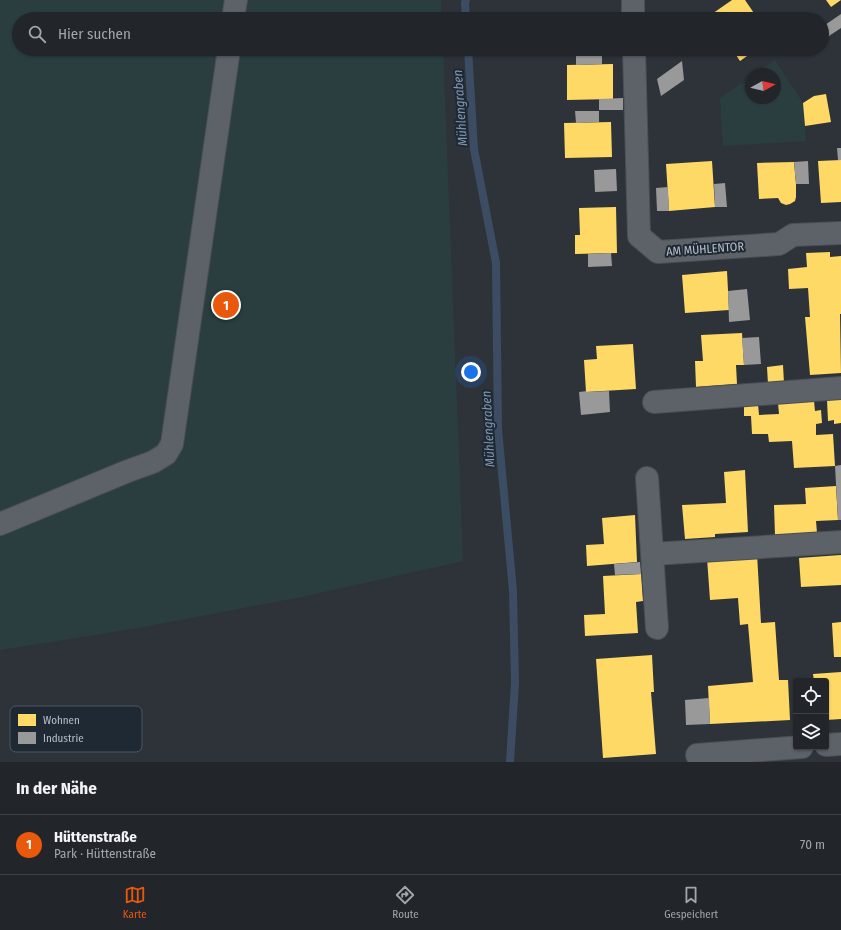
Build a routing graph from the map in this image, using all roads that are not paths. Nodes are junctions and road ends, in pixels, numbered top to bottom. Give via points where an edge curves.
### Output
1 (236, 0) edge
2 (633, 0) edge
3 (234, 12) edge
4 (634, 12) edge
5 (228, 56) edge
6 (634, 56) edge
7 (841, 233) edge
8 (841, 388) edge
9 (654, 402) dead end
10 (647, 478) dead end
11 (0, 524) edge
12 (841, 542) edge
13 (653, 554) junction
14 (658, 628) dead end
15 (841, 744) edge
16 (829, 745) edge
17 (793, 748) edge
18 (697, 755) dead end

1 - 3 street
2 - 4 street
5 - 11 street via 172,444 166,454 153,462
6 - 7 street, AM MÜHLENTOR via 639,236 658,252 779,244 793,235
8 - 9 street
10 - 13 street
12 - 13 street
13 - 14 street
15 - 16 street
17 - 18 street

